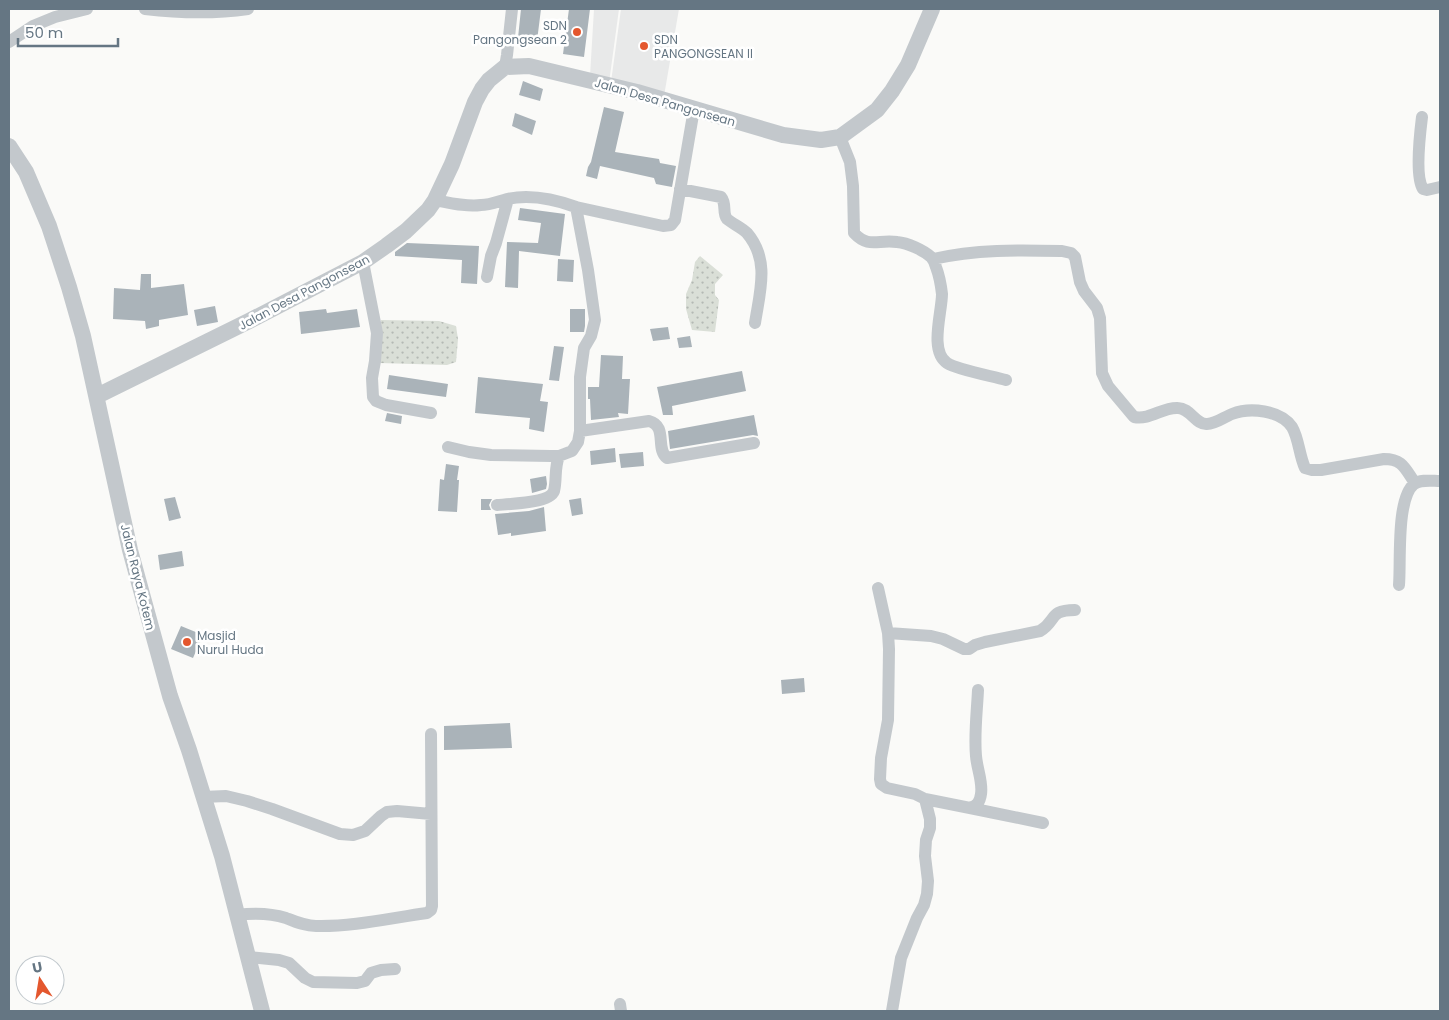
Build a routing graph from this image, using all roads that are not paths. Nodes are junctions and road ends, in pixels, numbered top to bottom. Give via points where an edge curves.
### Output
1 (87, 9) edge
2 (145, 9) edge
3 (248, 9) edge
4 (512, 9) edge
5 (932, 9) edge
6 (9, 42) edge
7 (505, 67) junction
8 (694, 109) junction
9 (1422, 118) dead end
10 (840, 137) junction
11 (9, 146) edge
12 (1440, 187) edge
13 (680, 189) junction
14 (508, 199) junction
15 (435, 200) junction
16 (576, 207) junction
17 (933, 258) junction
18 (363, 262) junction
19 (487, 277) dead end
20 (754, 323) dead end
21 (1006, 380) dead end
22 (96, 396) junction
23 (431, 413) dead end
24 (580, 431) junction
25 (754, 443) dead end
26 (448, 447) dead end
27 (559, 456) junction
28 (1440, 481) edge
29 (1415, 483) junction
30 (497, 505) dead end
31 (1399, 585) dead end
32 (878, 588) dead end
33 (1075, 610) dead end
34 (888, 633) junction
35 (978, 690) dead end
36 (431, 734) dead end
37 (203, 797) junction
38 (924, 800) junction
39 (970, 808) junction
40 (431, 814) junction
41 (1043, 823) dead end
42 (237, 915) junction
43 (248, 957) junction
44 (396, 969) dead end
45 (262, 1011) edge
46 (892, 1011) edge

1 - 6 street via 33,26
2 - 3 street via 207,13
4 - 7 street
5 - 10 street via 908,65 892,91 877,110
7 - 8 street, Jalan Desa Pangonsean via 529,66
7 - 15 street, Jalan Desa Pangonsean via 482,89 475,102
8 - 10 street, Jalan Desa Pangonsean via 802,139
8 - 13 street
9 - 12 street via 1419,181 1423,189
10 - 17 street via 850,162 854,234 866,242 905,244
11 - 22 street, Jalan Raya Kotem via 26,172 49,226 83,336
13 - 16 street via 675,220 671,225
13 - 20 street via 721,197 728,220 745,230 756,245 762,276
14 - 15 street via 474,206
14 - 16 street via 540,198
14 - 19 street
15 - 18 street, Jalan Desa Pangonsean via 406,231
16 - 24 street via 595,320 584,348 580,376
17 - 21 street via 942,294 937,346 940,356 946,363
17 - 29 street via 998,250 1070,253 1075,257 1084,291 1097,308 1100,318 1102,373 1108,386 1134,416 1148,417 1179,408 1206,425 1245,411 1266,412 1284,419 1292,428 1304,468 1321,470 1393,459 1402,463
18 - 22 street, Jalan Desa Pangonsean
18 - 23 street via 376,333 373,397 386,405
22 - 37 street, Jalan Raya Kotem via 130,550 159,659
24 - 25 street via 654,422 667,458
24 - 27 street via 572,451
26 - 27 street via 491,455
27 - 30 street via 552,495 546,499
28 - 29 street
29 - 31 street via 1404,501
32 - 34 street
33 - 34 street via 1055,614 1043,630 985,642 969,649 931,636
34 - 38 street via 888,720 881,758 881,784
35 - 39 street via 975,749 982,789 979,802
36 - 40 street
37 - 40 street via 226,796 247,801 340,834 353,835 365,831 388,812
37 - 42 street, Jalan Raya Kotem
38 - 39 street
38 - 46 street via 930,819 925,856 927,894 901,958
39 - 41 street
40 - 42 street via 432,906 427,913 316,926 302,925 273,915
42 - 43 street, Jalan Raya Kotem
43 - 44 street via 289,963 313,982 357,983 371,973
43 - 45 street, Jalan Raya Kotem

